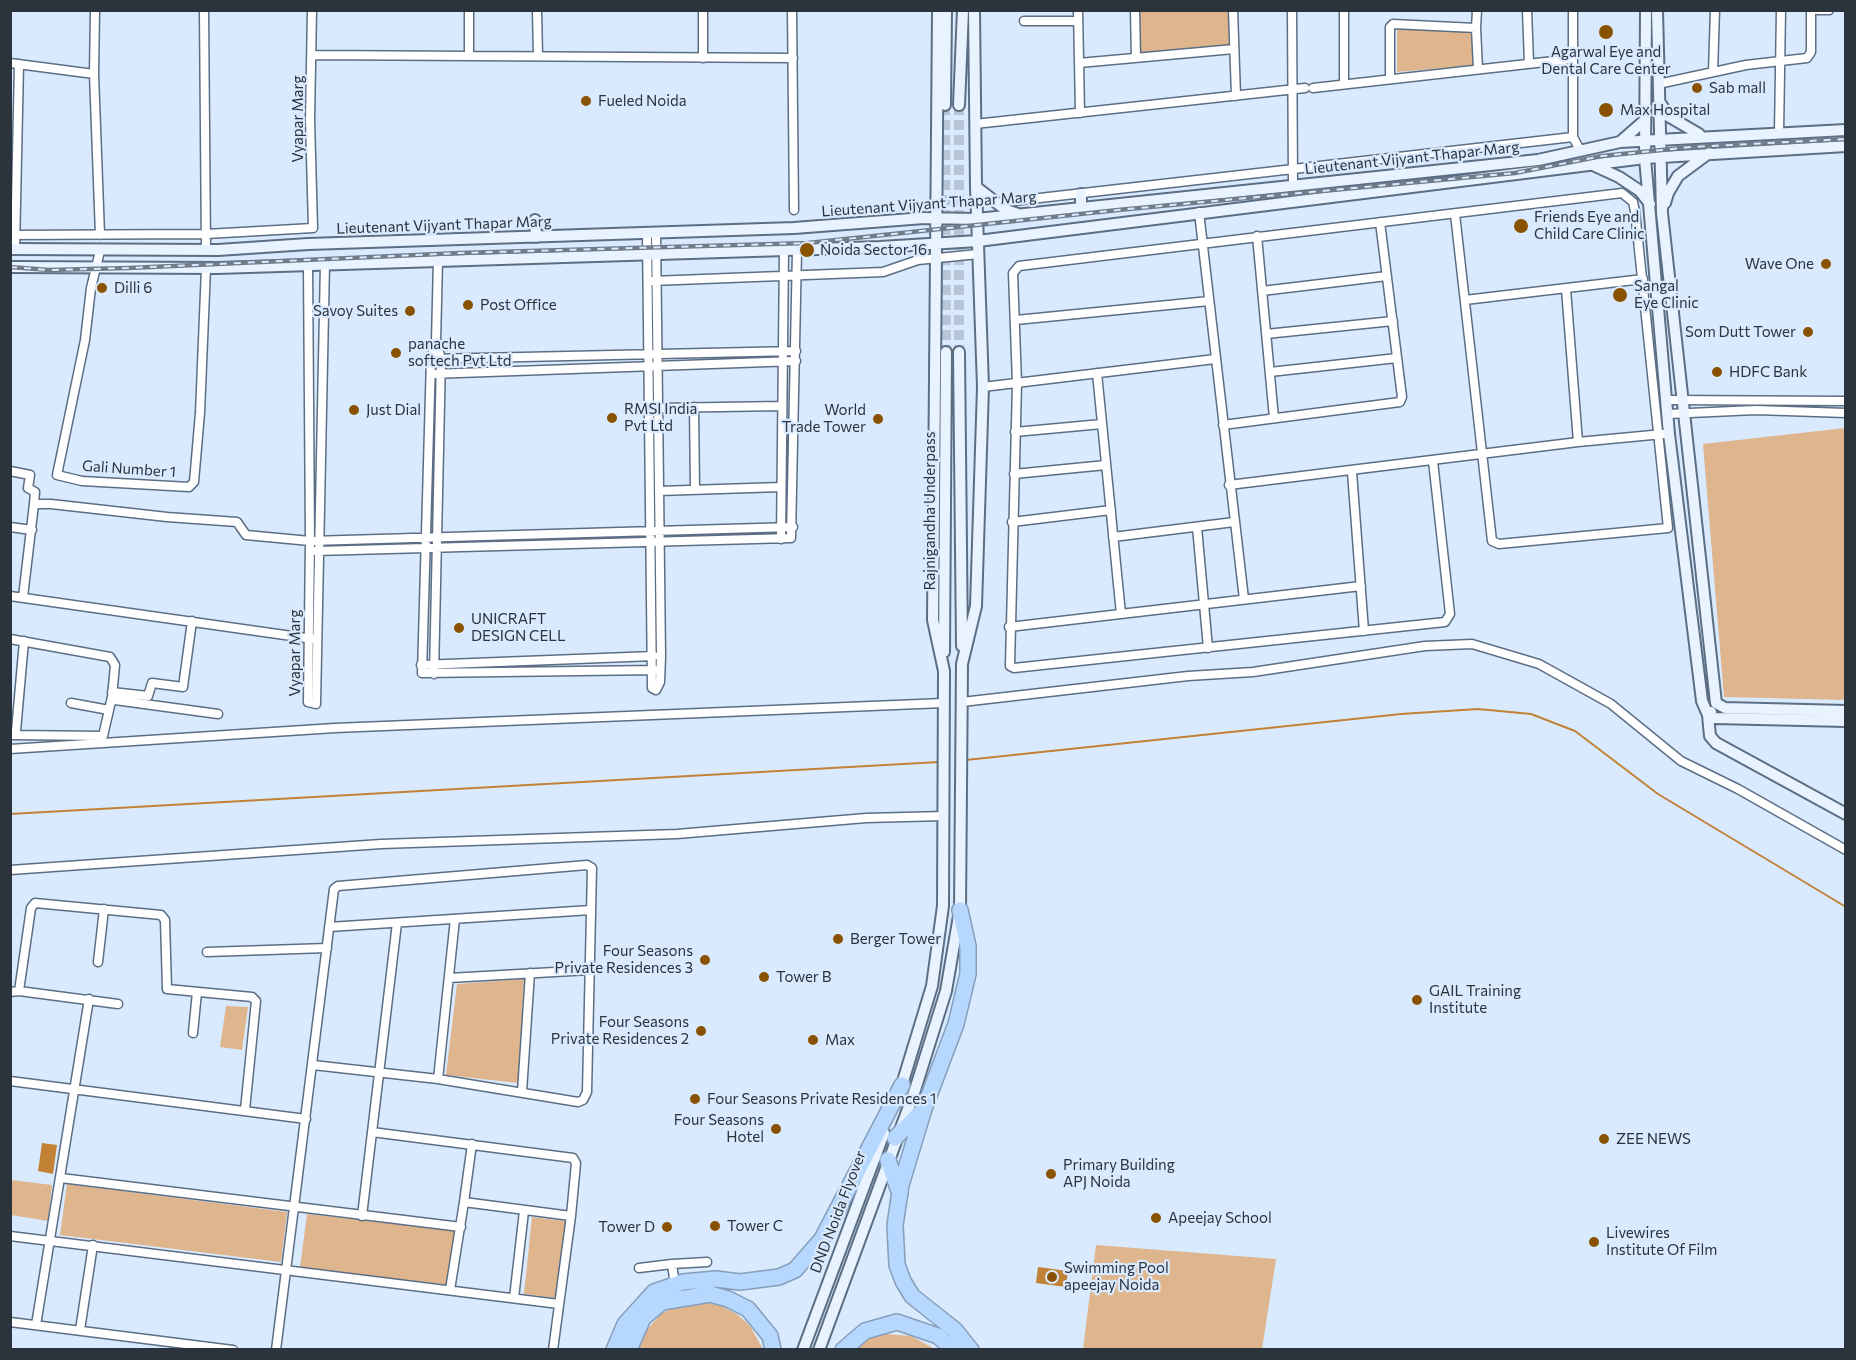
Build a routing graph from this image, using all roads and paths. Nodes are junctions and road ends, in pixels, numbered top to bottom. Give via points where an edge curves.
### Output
1 (95, 10) edge
2 (204, 10) edge
3 (312, 10) edge
4 (469, 10) edge
5 (537, 10) edge
6 (703, 10) edge
7 (792, 10) edge
8 (938, 10) edge
9 (946, 10) edge
10 (963, 10) edge
11 (974, 10) edge
12 (1078, 10) edge
13 (1135, 10) edge
14 (1233, 10) edge
15 (1292, 10) edge
16 (1344, 10) edge
17 (1477, 10) edge
18 (1527, 10) edge
19 (1573, 10) edge
20 (1646, 10) edge
21 (1657, 10) edge
22 (1714, 10) edge
23 (1781, 10) edge
24 (1811, 10) edge
25 (1817, 10) edge
26 (1829, 10) edge
27 (1024, 21) dead end
28 (1078, 21) junction
29 (1476, 28) junction
30 (1234, 49) junction
31 (312, 55) junction
32 (469, 56) junction
33 (538, 56) junction
34 (703, 58) junction
35 (793, 58) junction
36 (1136, 58) junction
37 (1572, 59) junction
38 (1778, 61) junction
39 (15, 63) edge
40 (1079, 63) junction
41 (1529, 63) junction
42 (1478, 69) junction
43 (1713, 72) junction
44 (94, 74) junction
45 (1390, 79) junction
46 (1344, 84) junction
47 (1658, 84) junction
48 (1292, 90) junction
49 (1236, 96) junction
50 (1659, 101) junction
51 (945, 105) tunnel mouth
52 (959, 105) tunnel mouth
53 (1080, 113) junction
54 (1644, 122) junction
55 (975, 124) junction
56 (1845, 130) edge
57 (1779, 133) junction
58 (1703, 136) junction
59 (1573, 137) junction
60 (1660, 139) junction
61 (1645, 140) junction
62 (1620, 142) junction
63 (1845, 146) edge
64 (1580, 150) junction
65 (1709, 153) junction
66 (1661, 156) junction
67 (1645, 158) junction
68 (1593, 165) junction
69 (1293, 170) junction
70 (1293, 186) junction
71 (975, 187) junction
72 (1081, 194) junction
73 (996, 203) junction
74 (1650, 204) junction
75 (1081, 208) junction
76 (794, 210) dead end
77 (1199, 212) junction
78 (1662, 213) junction
79 (1455, 214) junction
80 (1022, 215) junction
81 (936, 218) junction
82 (977, 219) junction
83 (536, 220) dead end
84 (1380, 222) junction
85 (651, 233) junction
86 (206, 234) junction
87 (13, 235) edge
88 (100, 235) junction
89 (1257, 236) junction
90 (536, 237) junction
91 (978, 241) junction
92 (1202, 242) junction
93 (936, 243) junction
94 (13, 250) edge
95 (100, 250) junction
96 (206, 250) junction
97 (784, 250) junction
98 (797, 250) junction
99 (652, 254) junction
100 (978, 254) junction
101 (935, 258) junction
102 (438, 260) junction
103 (308, 265) junction
104 (325, 265) junction
105 (10, 267) edge
106 (96, 267) junction
107 (206, 268) junction
108 (1387, 276) junction
109 (784, 277) junction
110 (797, 277) junction
111 (1643, 279) junction
112 (653, 281) junction
113 (1566, 289) junction
114 (1262, 291) junction
115 (1465, 300) junction
116 (1209, 301) junction
117 (1016, 320) junction
118 (1393, 321) junction
119 (1266, 334) junction
120 (436, 342) junction
121 (796, 351) junction
122 (783, 352) junction
123 (946, 352) tunnel mouth
124 (959, 352) tunnel mouth
125 (653, 355) junction
126 (566, 356) junction
127 (491, 358) junction
128 (1397, 358) junction
129 (431, 359) junction
130 (441, 359) junction
131 (1215, 359) junction
132 (796, 361) junction
133 (783, 362) junction
134 (653, 366) junction
135 (567, 369) junction
136 (492, 372) junction
137 (1270, 372) junction
138 (1097, 373) junction
139 (430, 374) junction
140 (441, 374) junction
141 (1017, 383) junction
142 (983, 387) junction
143 (1667, 400) junction
144 (1681, 400) junction
145 (1845, 401) edge
146 (782, 405) junction
147 (694, 407) junction
148 (658, 408) junction
149 (1683, 412) junction
150 (1845, 413) edge
151 (1668, 414) junction
152 (1274, 418) junction
153 (1102, 424) junction
154 (1222, 425) junction
155 (1015, 432) junction
156 (1664, 434) junction
157 (1578, 442) junction
158 (1480, 454) junction
159 (1433, 462) junction
160 (1106, 465) junction
161 (10, 471) edge
162 (1352, 472) junction
163 (1014, 474) junction
164 (1229, 485) junction
165 (782, 487) junction
166 (695, 490) junction
167 (659, 491) junction
168 (34, 504) junction
169 (1111, 510) junction
170 (1012, 522) junction
171 (1234, 522) junction
172 (10, 527) edge
173 (781, 527) junction
174 (793, 527) junction
175 (1197, 527) junction
176 (32, 530) junction
177 (655, 531) junction
178 (425, 537) junction
179 (437, 537) junction
180 (1113, 537) junction
181 (781, 539) junction
182 (320, 540) junction
183 (310, 541) junction
184 (655, 542) junction
185 (425, 548) junction
186 (436, 548) junction
187 (320, 550) junction
188 (310, 551) junction
189 (1361, 586) junction
190 (10, 596) edge
191 (24, 597) junction
192 (1244, 599) junction
193 (1205, 604) junction
194 (1121, 614) junction
195 (192, 621) junction
196 (1009, 627) junction
197 (1364, 631) junction
198 (308, 638) junction
199 (10, 639) edge
200 (318, 639) junction
201 (24, 641) junction
202 (1208, 648) junction
203 (656, 656) junction
204 (434, 664) junction
205 (962, 664) junction
206 (421, 665) junction
207 (10, 666) edge
208 (21, 667) junction
209 (944, 670) junction
210 (434, 674) junction
211 (112, 694) junction
212 (71, 703) dead end
213 (1717, 705) junction
214 (962, 707) junction
215 (944, 708) junction
216 (14, 710) edge
217 (109, 710) junction
218 (1845, 711) edge
219 (218, 714) dead end
220 (1708, 715) junction
221 (1845, 721) edge
222 (11, 735) edge
223 (10, 749) edge
224 (944, 812) junction
225 (1845, 814) edge
226 (1845, 850) edge
227 (10, 870) edge
228 (104, 909) junction
229 (591, 910) junction
230 (960, 910) junction
231 (455, 919) junction
232 (397, 923) junction
233 (329, 927) junction
234 (327, 948) junction
235 (207, 952) dead end
236 (98, 962) dead end
237 (590, 970) junction
238 (530, 973) junction
239 (449, 978) junction
240 (15, 991) edge
241 (197, 992) junction
242 (89, 999) junction
243 (118, 1004) dead end
244 (193, 1033) dead end
245 (313, 1065) junction
246 (380, 1072) junction
247 (438, 1079) junction
248 (10, 1081) edge
249 (902, 1085) junction
250 (75, 1089) junction
251 (522, 1092) junction
252 (924, 1109) junction
253 (245, 1110) junction
254 (306, 1119) junction
255 (372, 1132) junction
256 (895, 1138) junction
257 (472, 1144) junction
258 (888, 1160) junction
259 (61, 1178) junction
260 (900, 1194) junction
261 (464, 1202) junction
262 (294, 1208) junction
263 (524, 1211) junction
264 (362, 1216) junction
265 (571, 1216) junction
266 (461, 1227) junction
267 (10, 1236) edge
268 (51, 1240) junction
269 (93, 1245) junction
270 (707, 1262) dead end
271 (672, 1264) junction
272 (639, 1268) dead end
273 (286, 1269) junction
274 (675, 1285) junction
275 (450, 1290) junction
276 (514, 1298) junction
277 (559, 1304) junction
278 (10, 1322) edge
279 (36, 1325) junction
280 (80, 1330) junction
281 (233, 1350) edge
282 (276, 1350) edge
283 (552, 1350) edge
284 (614, 1350) edge
285 (628, 1350) edge
286 (773, 1350) edge
287 (803, 1350) edge
288 (819, 1350) edge
289 (843, 1350) edge
290 (954, 1350) edge
291 (971, 1350) edge

1 - 44 street
2 - 86 street
3 - 31 street, Vyapar Marg
4 - 32 street
5 - 33 street
6 - 34 street
7 - 35 street
8 - 81 main road
9 - 51 main road
10 - 52 main road
11 - 55 main road
12 - 28 street
13 - 36 street
14 - 30 street
15 - 48 street
16 - 46 street
17 - 29 street
18 - 41 street
19 - 37 street
20 - 54 main road
21 - 47 main road
22 - 43 street
23 - 38 street
24 - 38 street via 1810,56
25 - 26 street
27 - 28 street
28 - 40 street
29 - 42 street
29 - 45 street via 1393,24
30 - 36 street
30 - 49 street
31 - 32 street
31 - 86 street, Vyapar Marg via 313,228
32 - 33 street
33 - 34 street
34 - 35 street
35 - 76 street
36 - 40 street
37 - 41 street
37 - 59 street
38 - 43 street
38 - 57 street
39 - 44 street
39 - 87 street
40 - 53 street
41 - 42 street
42 - 45 street
43 - 47 street
44 - 88 street
45 - 46 street
46 - 48 street
47 - 50 main road
48 - 49 street
48 - 69 street
49 - 53 street
50 - 58 main road via 1668,117
50 - 60 main road
53 - 55 street
54 - 61 main road
54 - 62 main road
55 - 71 main road
56 - 57 main road, Lieutenant Vijyant Thapar Marg
57 - 58 main road, Lieutenant Vijyant Thapar Marg
58 - 60 main road, Lieutenant Vijyant Thapar Marg
59 - 64 street
59 - 69 street
60 - 61 main road, Lieutenant Vijyant Thapar Marg
60 - 66 main road
61 - 62 main road, Lieutenant Vijyant Thapar Marg
61 - 67 main road
62 - 64 main road, Lieutenant Vijyant Thapar Marg
63 - 65 main road, Lieutenant Vijyant Thapar Marg
64 - 70 main road, Lieutenant Vijyant Thapar Marg via 1538,160
65 - 66 main road, Lieutenant Vijyant Thapar Marg
65 - 78 main road via 1678,176
66 - 67 main road, Lieutenant Vijyant Thapar Marg
66 - 78 main road
67 - 68 main road, Lieutenant Vijyant Thapar Marg
67 - 74 main road
68 - 74 main road via 1640,191
68 - 77 main road, Lieutenant Vijyant Thapar Marg
69 - 70 street
69 - 72 street
70 - 75 main road, Lieutenant Vijyant Thapar Marg
71 - 73 main road
71 - 82 main road
72 - 73 street
72 - 75 main road
73 - 80 main road
74 - 143 main road
75 - 80 main road, Lieutenant Vijyant Thapar Marg
77 - 91 main road, Lieutenant Vijyant Thapar Marg
77 - 92 street
78 - 144 main road
79 - 84 street
79 - 111 street via 1622,193 1633,202
79 - 115 street
80 - 82 main road, Lieutenant Vijyant Thapar Marg
81 - 82 main road, Lieutenant Vijyant Thapar Marg
81 - 85 main road, Lieutenant Vijyant Thapar Marg
81 - 93 main road
82 - 91 main road
83 - 90 main road
84 - 89 street
84 - 108 street
85 - 90 main road, Lieutenant Vijyant Thapar Marg
85 - 99 street
86 - 88 street
86 - 96 street
87 - 88 street
87 - 94 street
89 - 92 street
89 - 114 street
90 - 96 main road, Lieutenant Vijyant Thapar Marg
91 - 93 main road, Lieutenant Vijyant Thapar Marg
91 - 100 main road
92 - 116 street
92 - 117 street via 1019,266 1013,273
93 - 98 main road, Lieutenant Vijyant Thapar Marg
93 - 101 main road
94 - 95 main road, Lieutenant Vijyant Thapar Marg
95 - 96 main road, Lieutenant Vijyant Thapar Marg
95 - 106 street
97 - 98 main road, Lieutenant Vijyant Thapar Marg
97 - 99 main road, Lieutenant Vijyant Thapar Marg
97 - 109 street
98 - 110 street
99 - 102 main road, Lieutenant Vijyant Thapar Marg
99 - 112 street
100 - 101 street
100 - 142 main road
101 - 110 street via 904,263 888,271
101 - 209 main road via 933,620
102 - 104 main road, Lieutenant Vijyant Thapar Marg
102 - 120 street
103 - 104 main road, Lieutenant Vijyant Thapar Marg
103 - 107 main road, Lieutenant Vijyant Thapar Marg
103 - 183 street, Vyapar Marg
104 - 182 street, Vyapar Marg
105 - 106 main road, Lieutenant Vijyant Thapar Marg
106 - 107 main road, Lieutenant Vijyant Thapar Marg
106 - 107 street, Gali Number 1 via 57,475 82,481 189,487 194,482 200,413
108 - 114 street
108 - 118 street
109 - 110 street
109 - 112 street
109 - 122 street
110 - 121 street
111 - 113 street
111 - 156 street
112 - 125 street
113 - 115 street
113 - 157 street
114 - 119 street
115 - 158 street
116 - 117 street
116 - 131 street
117 - 141 street
118 - 119 street
118 - 128 street
119 - 137 street
120 - 129 street
120 - 130 street
121 - 122 street
121 - 132 street
122 - 125 street
122 - 133 street
123 - 209 main road, Rajnigandha Underpass
124 - 205 main road, Rajnigandha Underpass
125 - 126 street
125 - 134 street
126 - 127 street
126 - 135 street
127 - 130 street
127 - 136 street
128 - 137 street
128 - 152 street via 1402,397 1397,404
129 - 130 street
129 - 139 street
130 - 140 street
131 - 138 street
131 - 154 street
132 - 133 street
132 - 174 street
133 - 134 street
133 - 146 street
134 - 135 street
134 - 148 street
134 - 177 street
135 - 136 street
136 - 140 street
137 - 152 street
138 - 141 street
138 - 153 street
139 - 140 street
139 - 178 street
140 - 179 street
141 - 142 street
141 - 155 street
142 - 205 main road via 976,606
143 - 144 street
143 - 151 main road
144 - 145 street
144 - 149 main road
146 - 147 street
146 - 165 street
147 - 148 street
147 - 166 street
148 - 167 street
149 - 150 street
149 - 151 street
149 - 213 main road
151 - 156 main road
152 - 154 street
153 - 155 street
153 - 160 street
154 - 164 street
155 - 163 street
156 - 157 street
156 - 158 street via 1668,528 1496,544 1492,541
156 - 220 main road via 1702,701
157 - 158 street
158 - 159 street
159 - 162 street
159 - 197 street via 1448,618 1445,622
160 - 163 street
160 - 169 street
161 - 168 street via 30,475 28,488 35,492
162 - 164 street
162 - 189 street
163 - 170 street
164 - 171 street
165 - 166 street
165 - 173 street
166 - 167 street
167 - 177 street
168 - 176 street
168 - 183 street via 237,522 246,535
169 - 170 street
169 - 180 street
170 - 196 street
171 - 175 street
171 - 192 street
172 - 176 street
173 - 174 street
173 - 177 street
173 - 181 street
174 - 181 street via 791,538
175 - 180 street
175 - 193 street
176 - 191 street
177 - 179 street
177 - 184 street
178 - 179 street
178 - 182 street
178 - 185 street
179 - 186 street
180 - 194 street
181 - 184 street
182 - 183 street
182 - 187 street, Vyapar Marg
183 - 188 street, Vyapar Marg
184 - 186 street
184 - 203 street
185 - 186 street
185 - 187 street
185 - 206 street
186 - 204 street
187 - 188 street
187 - 200 street, Vyapar Marg
188 - 198 street, Vyapar Marg
189 - 192 street
189 - 197 street
190 - 191 street
191 - 195 street
192 - 193 street
193 - 194 street
193 - 202 street
194 - 196 street
195 - 198 street
195 - 211 street via 183,687 152,683 148,696
196 - 202 street via 1009,663 1014,668
197 - 202 street
198 - 200 street
198 - 200 street, Vyapar Marg via 309,704 317,702
199 - 201 street
201 - 208 street
201 - 211 street via 110,657 116,665
203 - 204 street
203 - 210 street via 656,670
204 - 206 street
204 - 210 street
205 - 214 main road, DND Noida Flyover
206 - 210 street via 423,674
207 - 208 street
208 - 216 street
209 - 215 main road, DND Noida Flyover
211 - 217 street
211 - 219 street via 115,700
212 - 217 street
213 - 218 main road
213 - 220 main road
214 - 226 street via 1188,676 1253,672 1425,646 1472,644 1539,664 1611,705 1690,767 1738,789
214 - 230 main road, DND Noida Flyover
215 - 223 street via 335,728
215 - 224 main road, DND Noida Flyover
216 - 222 street via 15,731
217 - 222 street via 103,735
220 - 221 main road via 1724,719
220 - 225 main road via 1710,736 1716,743
224 - 227 street via 677,834 381,844
224 - 249 main road, DND Noida Flyover via 939,945 932,986
228 - 236 street
228 - 240 street via 38,902 32,905
228 - 241 street via 161,915 165,920 165,987
229 - 231 street
229 - 233 street via 593,870 587,865 338,886 333,891
229 - 237 street
230 - 252 highway via 968,946 968,974 956,1024
230 - 256 main road, DND Noida Flyover via 946,991 915,1090
231 - 232 street
231 - 239 street
232 - 233 street
232 - 246 street
233 - 234 street
234 - 235 street
234 - 245 street
237 - 238 street
237 - 251 street via 585,1096 578,1102
238 - 239 street
238 - 251 street
239 - 247 street
240 - 242 street
241 - 244 street
241 - 253 street via 252,997 256,1001
242 - 243 street
242 - 250 street
245 - 246 street
245 - 254 street
246 - 247 street
246 - 255 street
247 - 251 street
248 - 250 street
249 - 274 highway via 822,1239 795,1270 779,1278 740,1282 716,1279
249 - 287 main road, DND Noida Flyover
250 - 253 street
250 - 259 street
252 - 256 highway
252 - 260 highway
253 - 254 street
254 - 262 street
255 - 257 street
255 - 264 street
256 - 258 main road, DND Noida Flyover
257 - 261 street
257 - 265 street via 573,1158 576,1163
258 - 260 highway
258 - 288 main road, DND Noida Flyover
259 - 262 street
259 - 268 street
260 - 291 highway via 895,1225 897,1264 903,1281 912,1296 955,1330
261 - 263 street
261 - 266 street
262 - 264 street
262 - 273 street
263 - 265 street
263 - 276 street
264 - 266 street
265 - 277 street
266 - 275 street
267 - 268 street
268 - 269 street
268 - 279 street
269 - 273 street
269 - 280 street
270 - 271 street
271 - 272 street
271 - 274 street
273 - 275 street
273 - 282 street
274 - 284 highway via 654,1292 638,1307 625,1324
275 - 276 street
276 - 277 street
277 - 283 street
278 - 279 street
279 - 280 street
280 - 281 street
285 - 286 highway via 643,1318 662,1302 710,1294 748,1309 770,1336
289 - 290 highway via 865,1331 897,1322 938,1336

